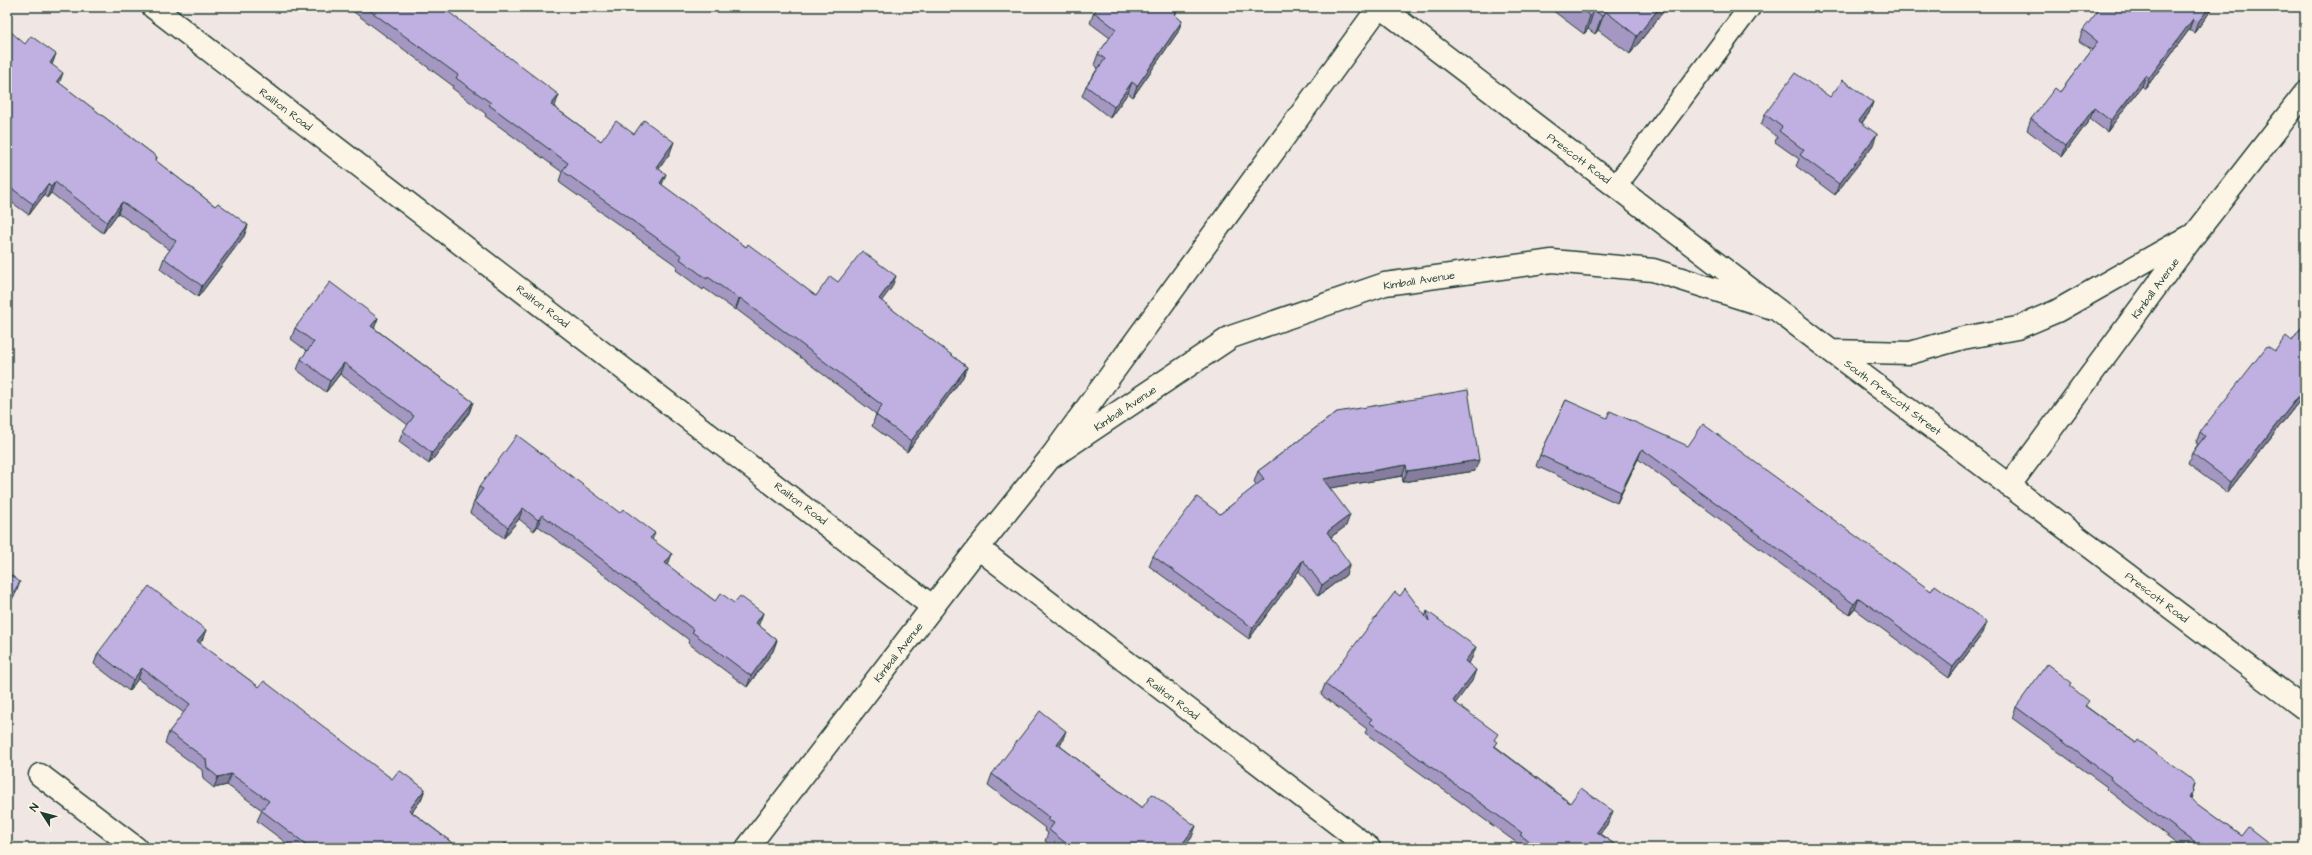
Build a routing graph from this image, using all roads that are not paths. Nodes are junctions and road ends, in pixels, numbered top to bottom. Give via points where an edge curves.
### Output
1 (153, 7) edge
2 (1380, 7) edge
3 (1750, 7) edge
4 (2305, 93) edge
5 (1616, 186) junction
6 (2194, 234) junction
7 (1776, 309) junction
8 (1831, 351) junction
9 (1050, 458) junction
10 (2009, 486) junction
11 (978, 548) junction
12 (933, 607) junction
13 (2305, 709) edge
14 (40, 775) dead end
15 (136, 848) edge
16 (748, 848) edge
17 (1369, 848) edge

1 - 12 main road, Railton Road
2 - 5 main road, Prescott Road
2 - 9 main road, Kimball Avenue
3 - 5 lane
4 - 6 main road, Kimball Avenue
5 - 7 main road, Prescott Road
6 - 8 main road via 2057,311 2017,328 1963,338 1910,353
6 - 10 main road, Kimball Avenue
7 - 8 main road, South Prescott Street
7 - 9 main road, Kimball Avenue via 1653,270 1552,261 1385,284 1231,337
8 - 10 main road, South Prescott Street
9 - 11 main road, Kimball Avenue
10 - 13 main road, Prescott Road
11 - 12 main road, Kimball Avenue
11 - 17 main road, Railton Road
12 - 16 main road, Kimball Avenue
14 - 15 main road

